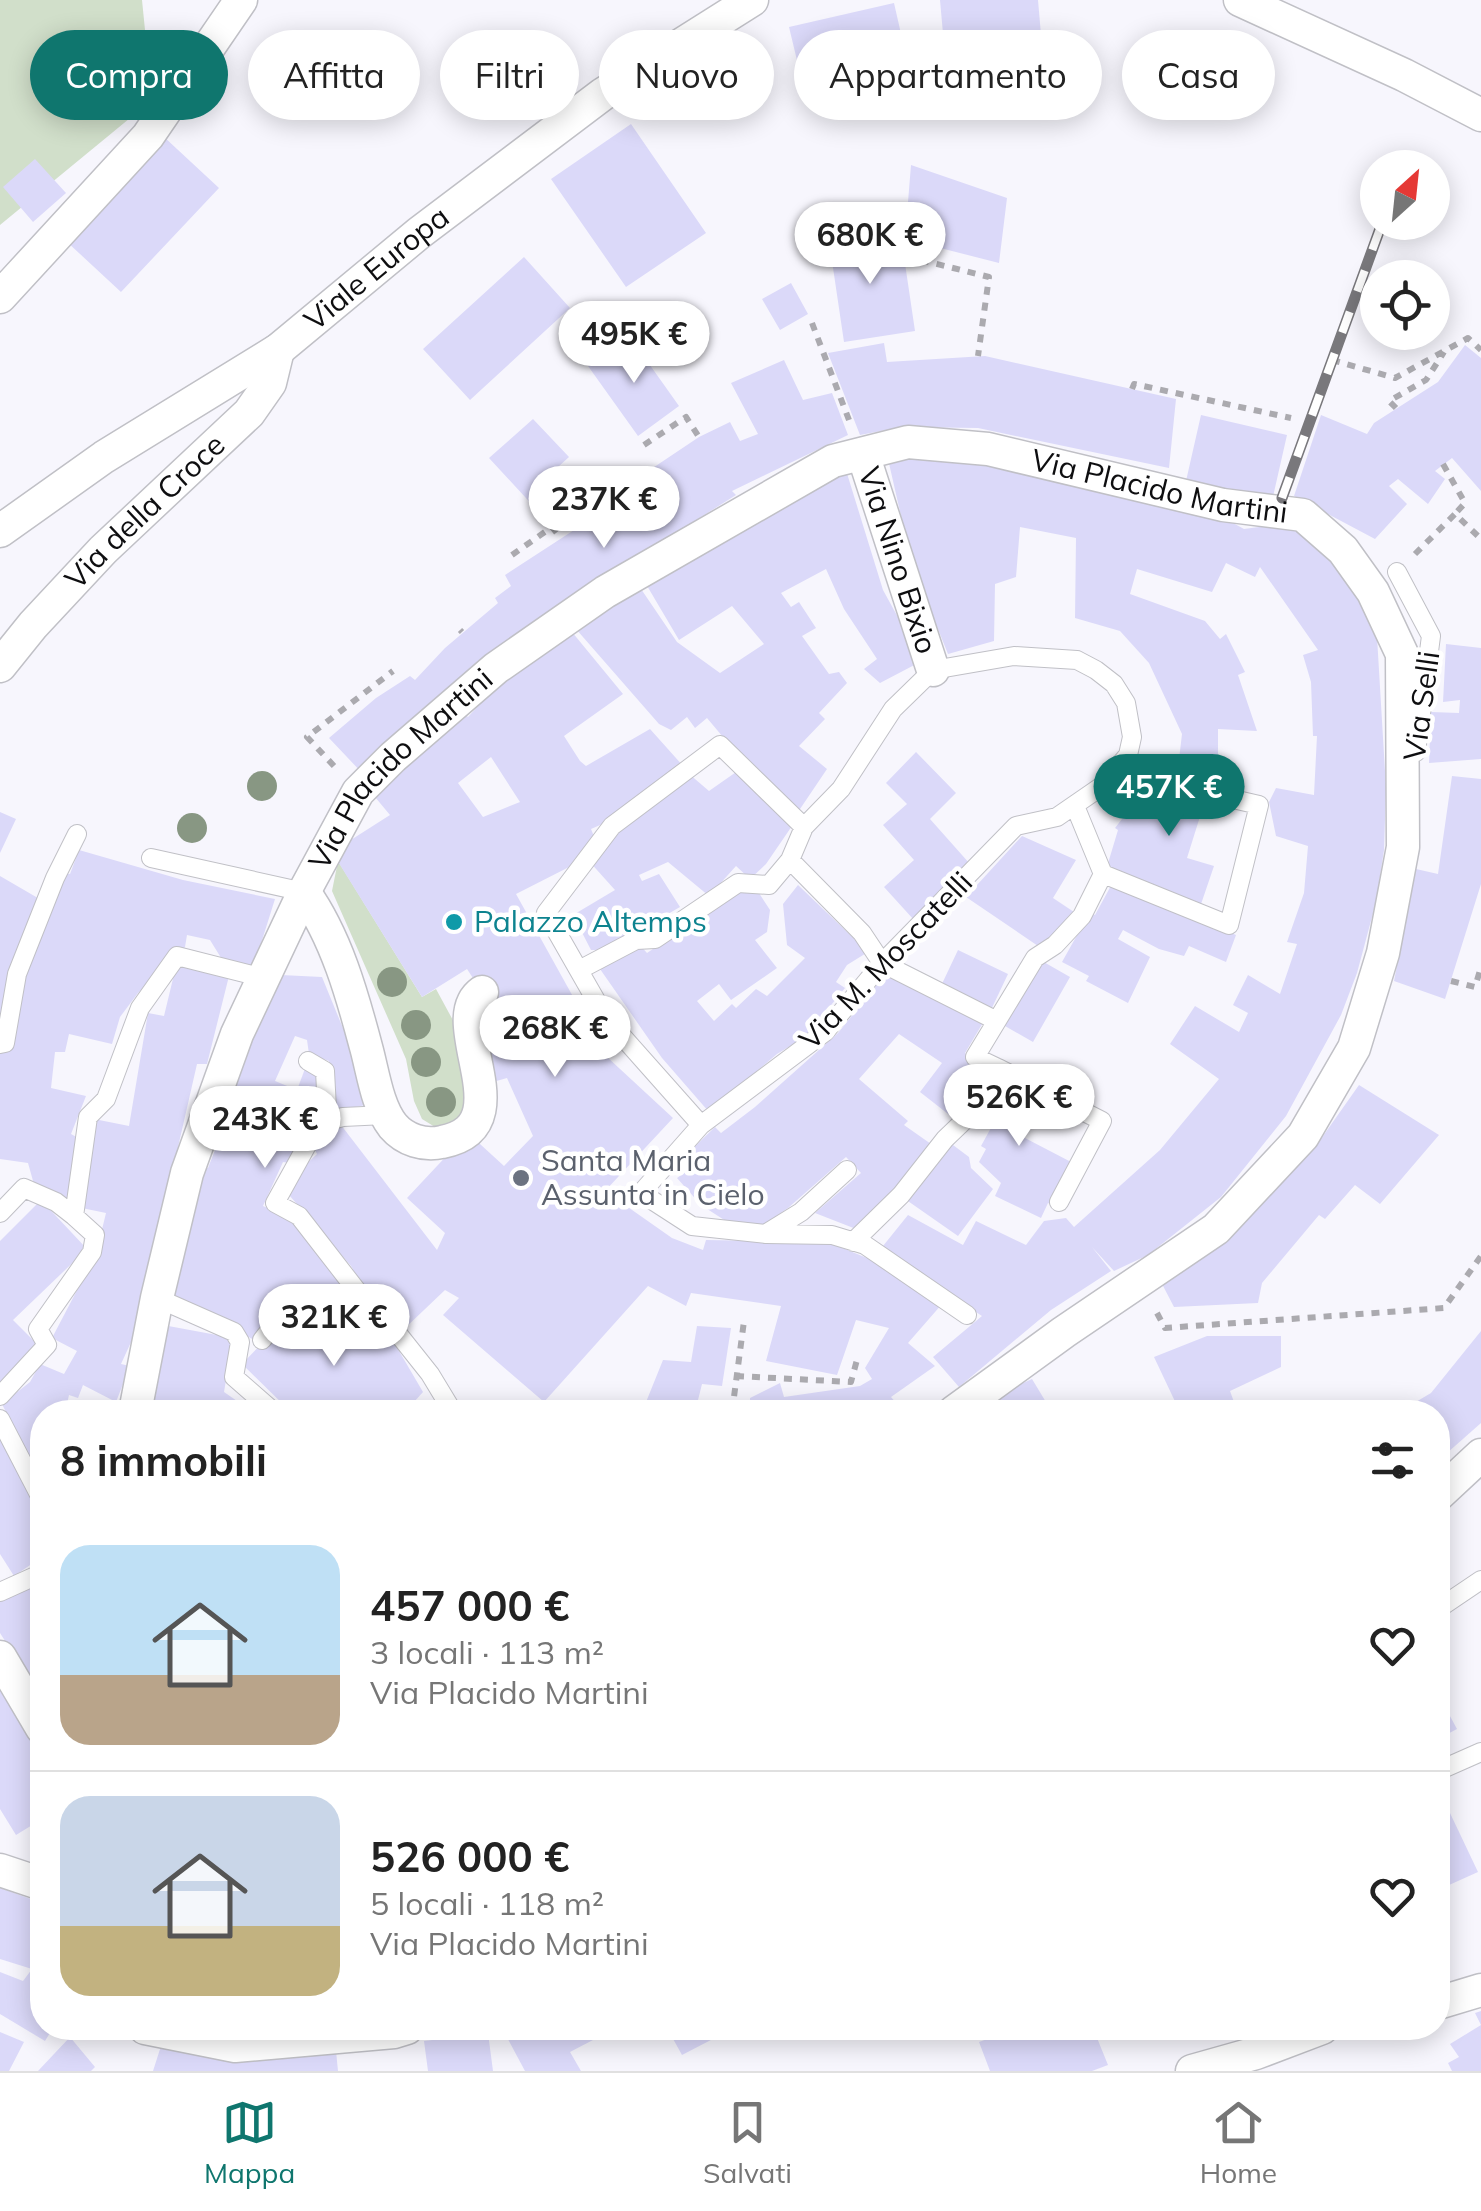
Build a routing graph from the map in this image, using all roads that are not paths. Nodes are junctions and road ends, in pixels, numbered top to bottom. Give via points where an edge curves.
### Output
1 (241, 0) edge
2 (752, 0) edge
3 (1240, 0) edge
4 (1481, 115) edge
5 (0, 296) edge
6 (278, 350) junction
7 (863, 454) junction
8 (0, 531) edge
9 (1396, 572) road end
10 (0, 666) edge
11 (933, 670) junction
12 (1116, 772) junction
13 (1075, 806) junction
14 (804, 826) junction
15 (77, 834) dead end
16 (1403, 846) junction
17 (151, 858) dead end
18 (790, 860) junction
19 (1103, 874) junction
20 (304, 892) junction
21 (882, 963) junction
22 (579, 970) junction
23 (264, 978) junction
24 (482, 992) dead end
25 (996, 1021) junction
26 (0, 1044) edge
27 (308, 1061) dead end
28 (998, 1068) junction
29 (385, 1115) junction
30 (320, 1123) junction
31 (701, 1125) junction
32 (847, 1170) dead end
33 (1059, 1202) dead end
34 (0, 1212) edge
35 (74, 1216) junction
36 (766, 1234) junction
37 (852, 1242) junction
38 (360, 1294) junction
39 (157, 1298) junction
40 (967, 1315) dead end
41 (262, 1340) dead end
42 (0, 1396) edge
43 (137, 1400) edge
44 (260, 1400) edge
45 (446, 1400) edge
46 (971, 1400) edge
47 (0, 1419) edge
48 (1481, 1455) edge
49 (30, 1477) edge
50 (1450, 1484) edge
51 (30, 1580) edge
52 (1481, 1580) edge
53 (0, 1592) edge
54 (1450, 1601) edge
55 (0, 1657) edge
56 (30, 1708) edge
57 (1481, 1752) edge
58 (1450, 1766) edge
59 (0, 1870) edge
60 (30, 1880) edge
61 (1481, 1990) edge
62 (1450, 1999) edge
63 (205, 2040) edge
64 (293, 2040) edge
65 (1290, 2040) edge
66 (1192, 2071) edge

1 - 5 street via 148,136
2 - 6 street, Viale Europa via 603,94
3 - 4 street
6 - 8 street, Viale Europa
6 - 10 street, Via della Croce via 270,383 250,412 103,550
7 - 11 street, Via Nino Bixio
7 - 16 street, Via Placido Martini via 908,442 988,448 1223,506 1304,515 1363,578 1402,654
7 - 20 street, Via Placido Martini via 834,461 729,519 605,592 496,668 358,792
9 - 16 lane, Via Selli via 1431,636
11 - 12 lane via 1014,656 1077,660 1096,670 1114,684 1130,719 1128,755
11 - 14 lane via 893,709 840,789
12 - 13 lane
12 - 19 lane via 1260,805 1229,925
13 - 19 lane
13 - 21 lane, Via M. Moscatelli via 1057,818 1016,826
14 - 18 lane
14 - 22 lane via 720,745 612,826 546,913 555,945
15 - 26 lane via 16,974
16 - 46 street, Via Placido Martini via 1383,953 1354,1048 1303,1136 1216,1229
17 - 20 lane
18 - 21 lane via 862,933
18 - 22 lane via 769,885 738,883 655,939 636,940
19 - 25 lane via 1082,916 1035,958
20 - 23 street, Via Placido Martini
20 - 29 street via 325,922
21 - 25 lane
21 - 31 lane, Via M. Moscatelli via 825,1032
22 - 31 lane via 606,1018
23 - 35 lane via 177,956 140,1008 106,1099 88,1117
23 - 39 street, Via Placido Martini via 187,1173
24 - 29 street via 469,1012 480,1089 474,1124 446,1142 428,1144 396,1130
25 - 28 lane via 974,1057
27 - 30 lane via 326,1071 327,1108
28 - 33 lane via 1102,1121
28 - 37 lane via 969,1116
29 - 30 lane
30 - 38 lane via 275,1202 300,1216
31 - 36 lane, Via M. Moscatelli via 640,1193 692,1226
32 - 36 lane
34 - 35 lane via 24,1188
35 - 42 lane via 95,1235 92,1252 38,1329 47,1345
36 - 37 lane via 832,1235
37 - 40 lane
38 - 41 lane via 330,1330 293,1301
38 - 45 lane
39 - 43 street, Via Placido Martini
39 - 44 lane via 234,1332 240,1342 234,1377
47 - 49 lane
48 - 50 street
51 - 53 lane
52 - 54 lane
55 - 56 street
57 - 58 lane
59 - 60 street
61 - 62 street
63 - 64 street via 235,2046
65 - 66 street

